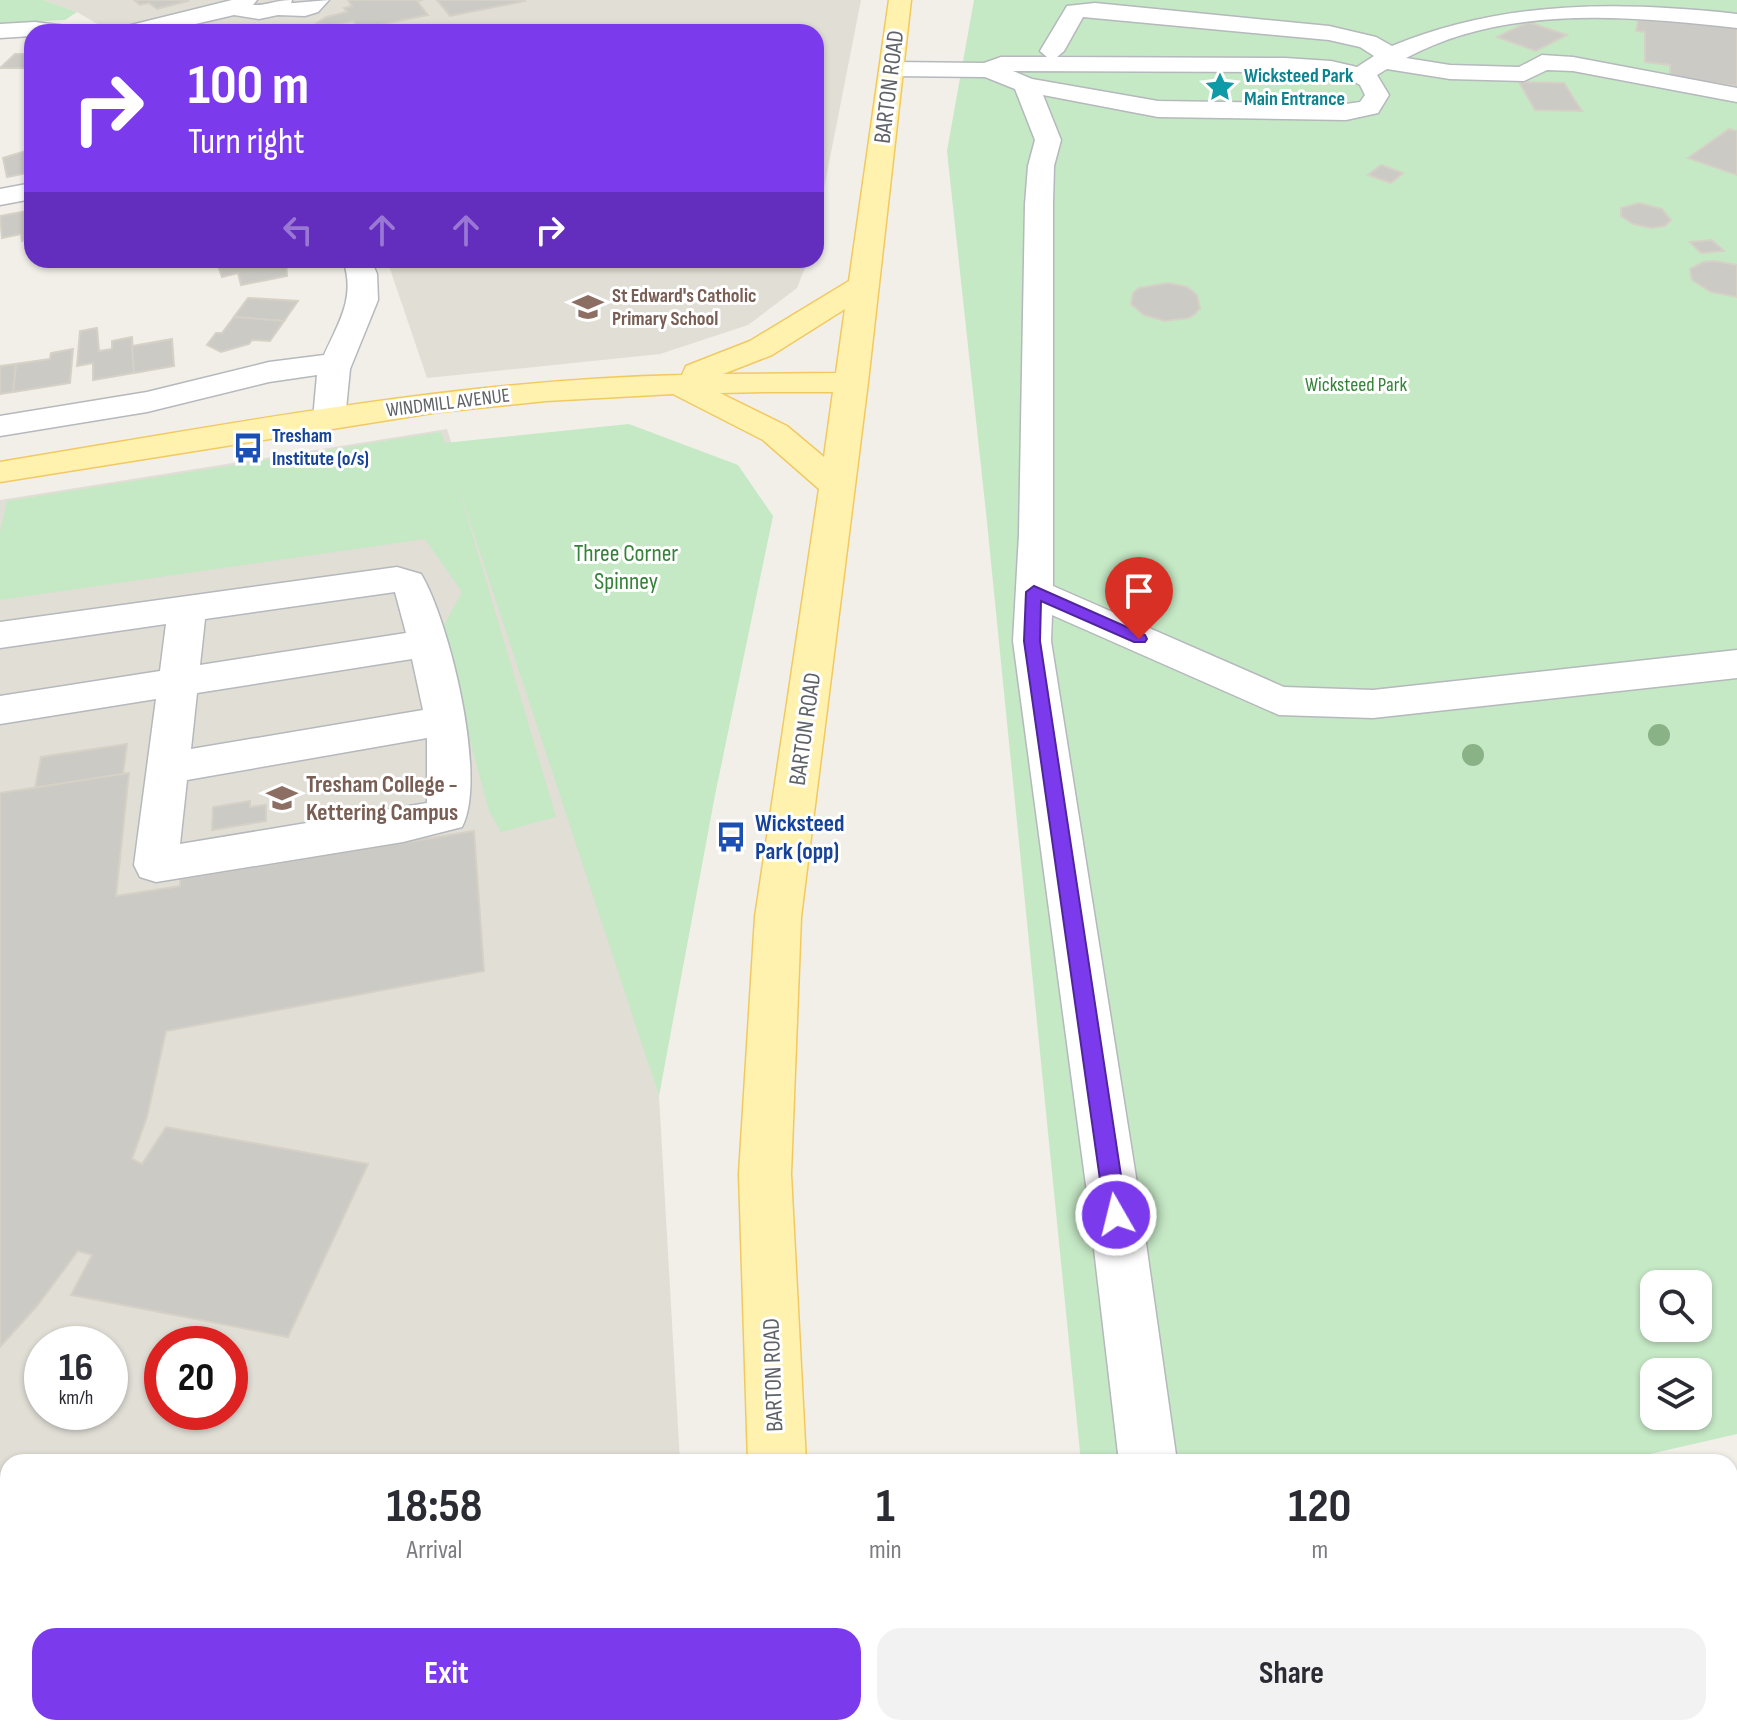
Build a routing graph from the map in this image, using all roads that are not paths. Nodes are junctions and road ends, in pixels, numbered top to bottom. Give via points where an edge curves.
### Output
1 (318, 0) edge
2 (900, 0) edge
3 (1682, 7) edge
4 (264, 10) edge
5 (1737, 21) edge
6 (179, 24) edge
7 (24, 30) edge
8 (0, 31) edge
9 (1052, 51) dead end
10 (1386, 58) junction
11 (892, 69) junction
12 (988, 70) junction
13 (1360, 75) junction
14 (1026, 85) junction
15 (1737, 95) edge
16 (1158, 109) junction
17 (1071, 131) junction
18 (24, 192) edge
19 (0, 197) edge
20 (361, 268) edge
21 (862, 286) junction
22 (336, 363) junction
23 (852, 382) junction
24 (673, 383) junction
25 (329, 419) junction
26 (0, 426) edge
27 (0, 472) edge
28 (837, 486) junction
29 (1034, 592) junction
30 (187, 607) junction
31 (0, 635) edge
32 (427, 643) junction
33 (1737, 664) edge
34 (178, 683) junction
35 (0, 710) edge
36 (444, 721) junction
37 (168, 768) junction
38 (777, 1454) edge
39 (1147, 1454) edge

1 - 4 street via 303,10
2 - 11 main road, BARTON ROAD
3 - 5 street
3 - 10 street via 1520,10 1458,24
4 - 6 street
7 - 8 street
9 - 10 street via 1075,11 1095,10 1329,33 1368,42
10 - 13 street
10 - 15 street via 1450,72 1492,74 1524,74 1542,62 1567,63
11 - 12 street
11 - 21 main road, BARTON ROAD
12 - 13 street via 1001,64 1058,63 1285,65
12 - 14 street
13 - 16 street via 1377,95 1369,108
14 - 16 street
14 - 17 street
16 - 17 street
17 - 29 street via 1041,166
18 - 19 street
20 - 22 street via 365,297 359,320
21 - 23 main road, BARTON ROAD
21 - 24 main road via 761,348
22 - 25 street
22 - 26 street
23 - 24 main road, WINDMILL AVENUE
23 - 28 main road, BARTON ROAD
24 - 25 main road, WINDMILL AVENUE via 500,396
24 - 28 main road via 775,433
25 - 27 main road, WINDMILL AVENUE
28 - 38 main road, BARTON ROAD via 778,917 765,1174
29 - 33 street via 1279,701 1373,704
29 - 39 street via 1032,641
30 - 31 street
30 - 32 street via 397,579 414,593
30 - 34 street
32 - 34 street
32 - 36 street
34 - 35 street
34 - 37 street
36 - 37 street
36 - 37 street via 452,791 447,815 156,865

